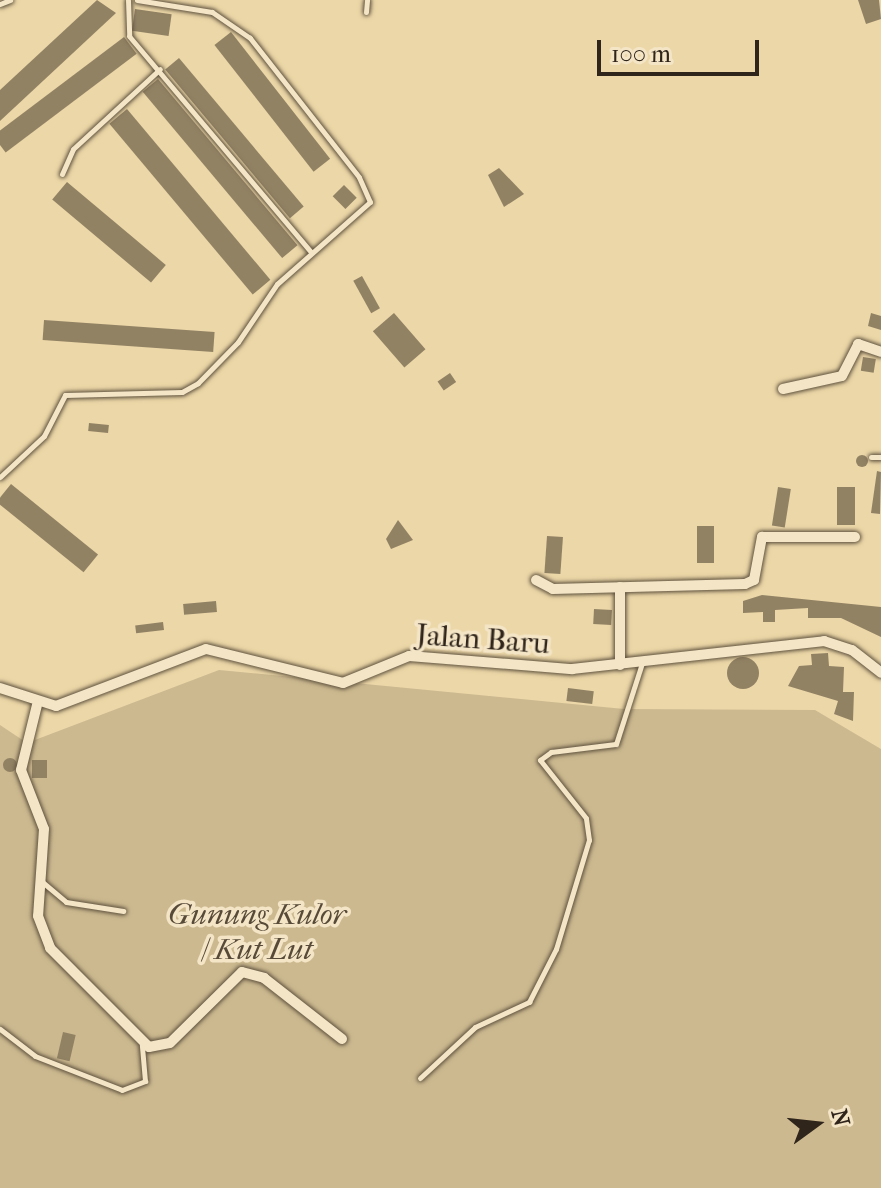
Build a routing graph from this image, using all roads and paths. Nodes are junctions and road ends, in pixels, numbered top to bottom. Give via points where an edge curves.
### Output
1 (10, 0) edge
2 (128, 0) edge
3 (137, 0) edge
4 (367, 0) edge
5 (0, 4) edge
6 (366, 12) dead end
7 (160, 69) junction
8 (62, 174) dead end
9 (311, 252) junction
10 (881, 352) edge
11 (783, 389) dead end
12 (871, 457) dead end
13 (881, 457) edge
14 (0, 477) edge
15 (855, 537) dead end
16 (536, 580) dead end
17 (620, 587) junction
18 (642, 662) junction
19 (620, 665) junction
20 (881, 673) edge
21 (0, 688) edge
22 (37, 705) junction
23 (39, 880) junction
24 (123, 911) dead end
25 (0, 1029) edge
26 (342, 1039) dead end
27 (142, 1045) junction
28 (420, 1078) dead end

1 - 5 lane
2 - 7 lane via 129,36
3 - 9 lane via 212,12 240,29 359,177 367,208
4 - 6 lane
7 - 8 lane via 73,149
7 - 9 lane
9 - 14 lane via 198,383 182,392 65,395 44,436
10 - 11 street via 858,344 842,376
12 - 13 lane
15 - 17 street via 762,537 754,580 745,584
16 - 17 street via 553,589
17 - 19 street
18 - 19 street, Jalan Baru
18 - 20 street, Jalan Baru via 824,641 852,650
18 - 28 lane via 616,744 551,752 540,760 586,818 589,840 556,949 529,1002 475,1027
19 - 22 street, Jalan Baru via 547,668 409,656 332,683 206,649 66,704
21 - 22 street
22 - 23 street via 21,770 44,829
23 - 24 lane via 66,902
23 - 27 street via 38,916 50,948
25 - 27 lane via 35,1056 122,1090 145,1081
26 - 27 street via 264,978 242,972 170,1043

